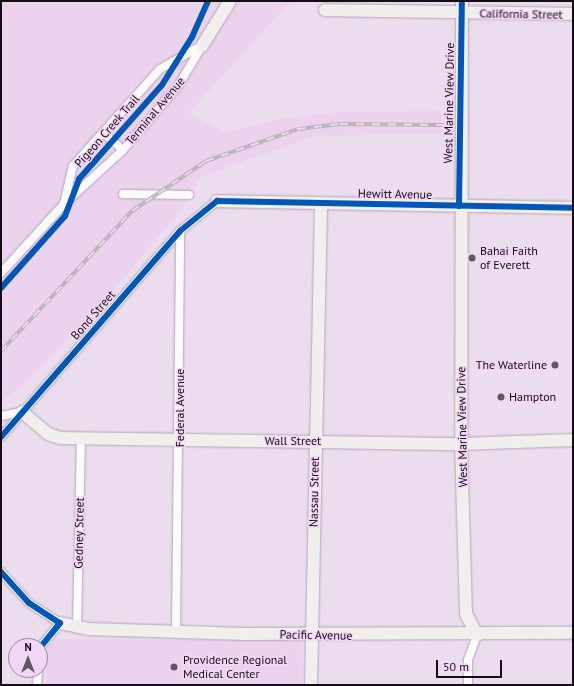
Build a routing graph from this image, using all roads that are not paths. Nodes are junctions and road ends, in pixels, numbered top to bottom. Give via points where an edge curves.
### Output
1 (230, 1) edge
2 (462, 7) edge
3 (325, 10) dead end
4 (573, 14) edge
5 (202, 46) junction
6 (103, 133) junction
7 (123, 150) junction
8 (123, 194) dead end
9 (189, 195) dead end
10 (217, 201) joint
11 (321, 203) junction
12 (63, 205) junction
13 (459, 206) junction
14 (573, 208) edge
15 (180, 231) junction
16 (1, 273) edge
17 (22, 412) junction
18 (1, 416) edge
19 (1, 437) edge
20 (81, 439) junction
21 (180, 440) junction
22 (573, 440) edge
23 (315, 441) junction
24 (461, 444) junction
25 (1, 572) edge
26 (60, 623) junction
27 (77, 627) junction
28 (176, 631) junction
29 (573, 633) edge
30 (311, 635) junction
31 (477, 635) junction
32 (48, 638) edge
33 (311, 685) edge
34 (468, 685) edge

1 - 5 street
2 - 3 street, California Street
2 - 4 street, California Street
2 - 13 street, West Marine View Drive
5 - 6 street, Terminal Avenue via 160,68
5 - 7 street, Terminal Avenue via 178,86
6 - 7 street
6 - 12 street, Terminal Avenue via 73,166
7 - 12 street, Terminal Avenue
8 - 9 street
10 - 11 street, Hewitt Avenue
10 - 15 street
11 - 13 street, Hewitt Avenue
11 - 23 street, Nassau Street
12 - 16 street, Terminal Avenue
13 - 14 street, Hewitt Avenue
13 - 24 street, West Marine View Drive
15 - 17 street, Bond Street
15 - 21 street, Federal Avenue
17 - 18 street
17 - 19 street, Bond Street
17 - 20 street, Wall Street via 48,434
20 - 21 street, Wall Street
20 - 27 street, Gedney Street
21 - 23 street, Wall Street
21 - 28 street, Federal Avenue
22 - 24 street, Wall Street
23 - 24 street, Wall Street
23 - 30 street, Nassau Street
24 - 31 street, West Marine View Drive via 466,614
25 - 26 street via 29,603
26 - 27 street, Pacific Avenue
26 - 32 street
27 - 28 street, Pacific Avenue
28 - 30 street, Pacific Avenue
29 - 31 street, Pacific Avenue
30 - 31 street, Pacific Avenue
30 - 33 street, Nassau Street
31 - 34 street via 468,660

